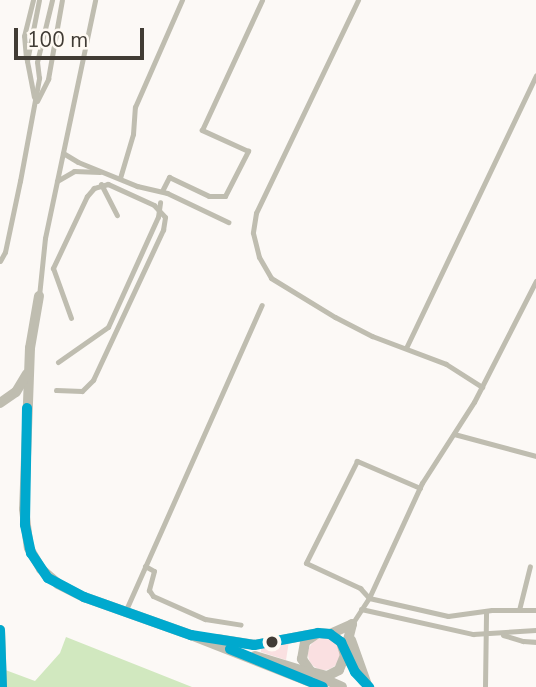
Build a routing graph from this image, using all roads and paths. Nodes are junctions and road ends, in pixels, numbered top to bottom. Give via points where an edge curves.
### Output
1 (33, 0) edge
2 (39, 0) edge
3 (51, 0) edge
4 (62, 0) edge
5 (95, 0) edge
6 (183, 0) edge
7 (262, 0) edge
8 (358, 0) edge
9 (27, 61) junction
10 (536, 75) edge
11 (34, 107) junction
12 (63, 153) junction
13 (103, 172) junction
14 (120, 178) junction
15 (57, 181) junction
16 (101, 184) junction
17 (163, 191) junction
18 (160, 202) dead end
19 (160, 209) junction
20 (117, 215) dead end
21 (228, 222) dead end
22 (0, 261) edge
23 (536, 281) edge
24 (39, 296) joint
25 (262, 305) dead end
26 (71, 318) dead end
27 (406, 348) junction
28 (58, 362) dead end
29 (29, 370) junction
30 (482, 387) junction
31 (56, 390) dead end
32 (0, 403) edge
33 (27, 408) junction
34 (454, 434) junction
35 (536, 456) edge
36 (420, 488) junction
37 (145, 566) junction
38 (530, 566) dead end
39 (369, 598) junction
40 (361, 609) junction
41 (519, 610) junction
42 (536, 610) edge
43 (486, 611) junction
44 (125, 612) junction
45 (352, 624) junction
46 (241, 625) dead end
47 (0, 630) edge
48 (536, 630) edge
49 (318, 633) junction
50 (330, 634) junction
51 (486, 634) junction
52 (500, 634) junction
53 (191, 635) junction
54 (351, 640) junction
55 (536, 642) edge
56 (244, 654) junction
57 (345, 654) junction
58 (315, 675) junction
59 (368, 686) edge
60 (2, 687) edge
61 (323, 687) edge
62 (342, 687) edge
63 (485, 687) edge

1 - 9 lane via 23,48
2 - 9 lane
3 - 11 lane via 37,62
4 - 11 lane via 48,79
5 - 12 lane
6 - 14 lane via 135,107 133,134
7 - 17 lane via 202,130 248,151 225,196 209,196 169,177
8 - 27 lane via 258,208 253,233 260,261 271,278 357,329
9 - 11 lane
10 - 27 lane
11 - 22 lane
12 - 13 lane
12 - 15 lane
13 - 14 lane
13 - 15 lane via 74,171
14 - 17 lane
15 - 24 lane via 42,254
16 - 19 lane
16 - 20 lane
16 - 26 lane via 87,196 53,268
17 - 21 lane
18 - 19 lane
19 - 28 lane via 108,327
19 - 31 lane via 165,217 163,230 93,380 82,391
23 - 30 lane
24 - 29 street
25 - 37 lane
27 - 30 lane via 446,364
29 - 32 street via 16,392
29 - 33 street
30 - 34 lane
32 - 33 street
33 - 44 street via 25,525 31,553 58,584
34 - 35 lane
34 - 36 lane
36 - 39 lane
36 - 39 lane via 357,461 306,563 360,588
37 - 44 lane
37 - 46 lane via 154,571 149,590 153,596 205,619
38 - 41 lane
39 - 40 lane
39 - 43 lane via 448,616
40 - 45 lane
40 - 51 lane
41 - 42 lane
41 - 43 lane
43 - 51 lane
44 - 53 street
45 - 50 street
45 - 54 street
47 - 60 street
48 - 52 lane
49 - 50 street
49 - 53 street via 254,645
49 - 58 street via 307,639 302,650 304,665
50 - 57 street via 340,640
51 - 52 lane
51 - 63 lane
52 - 55 lane
53 - 56 street
54 - 57 street
54 - 59 street
56 - 58 street
56 - 61 street
57 - 58 street via 336,672
57 - 59 street
58 - 62 street

